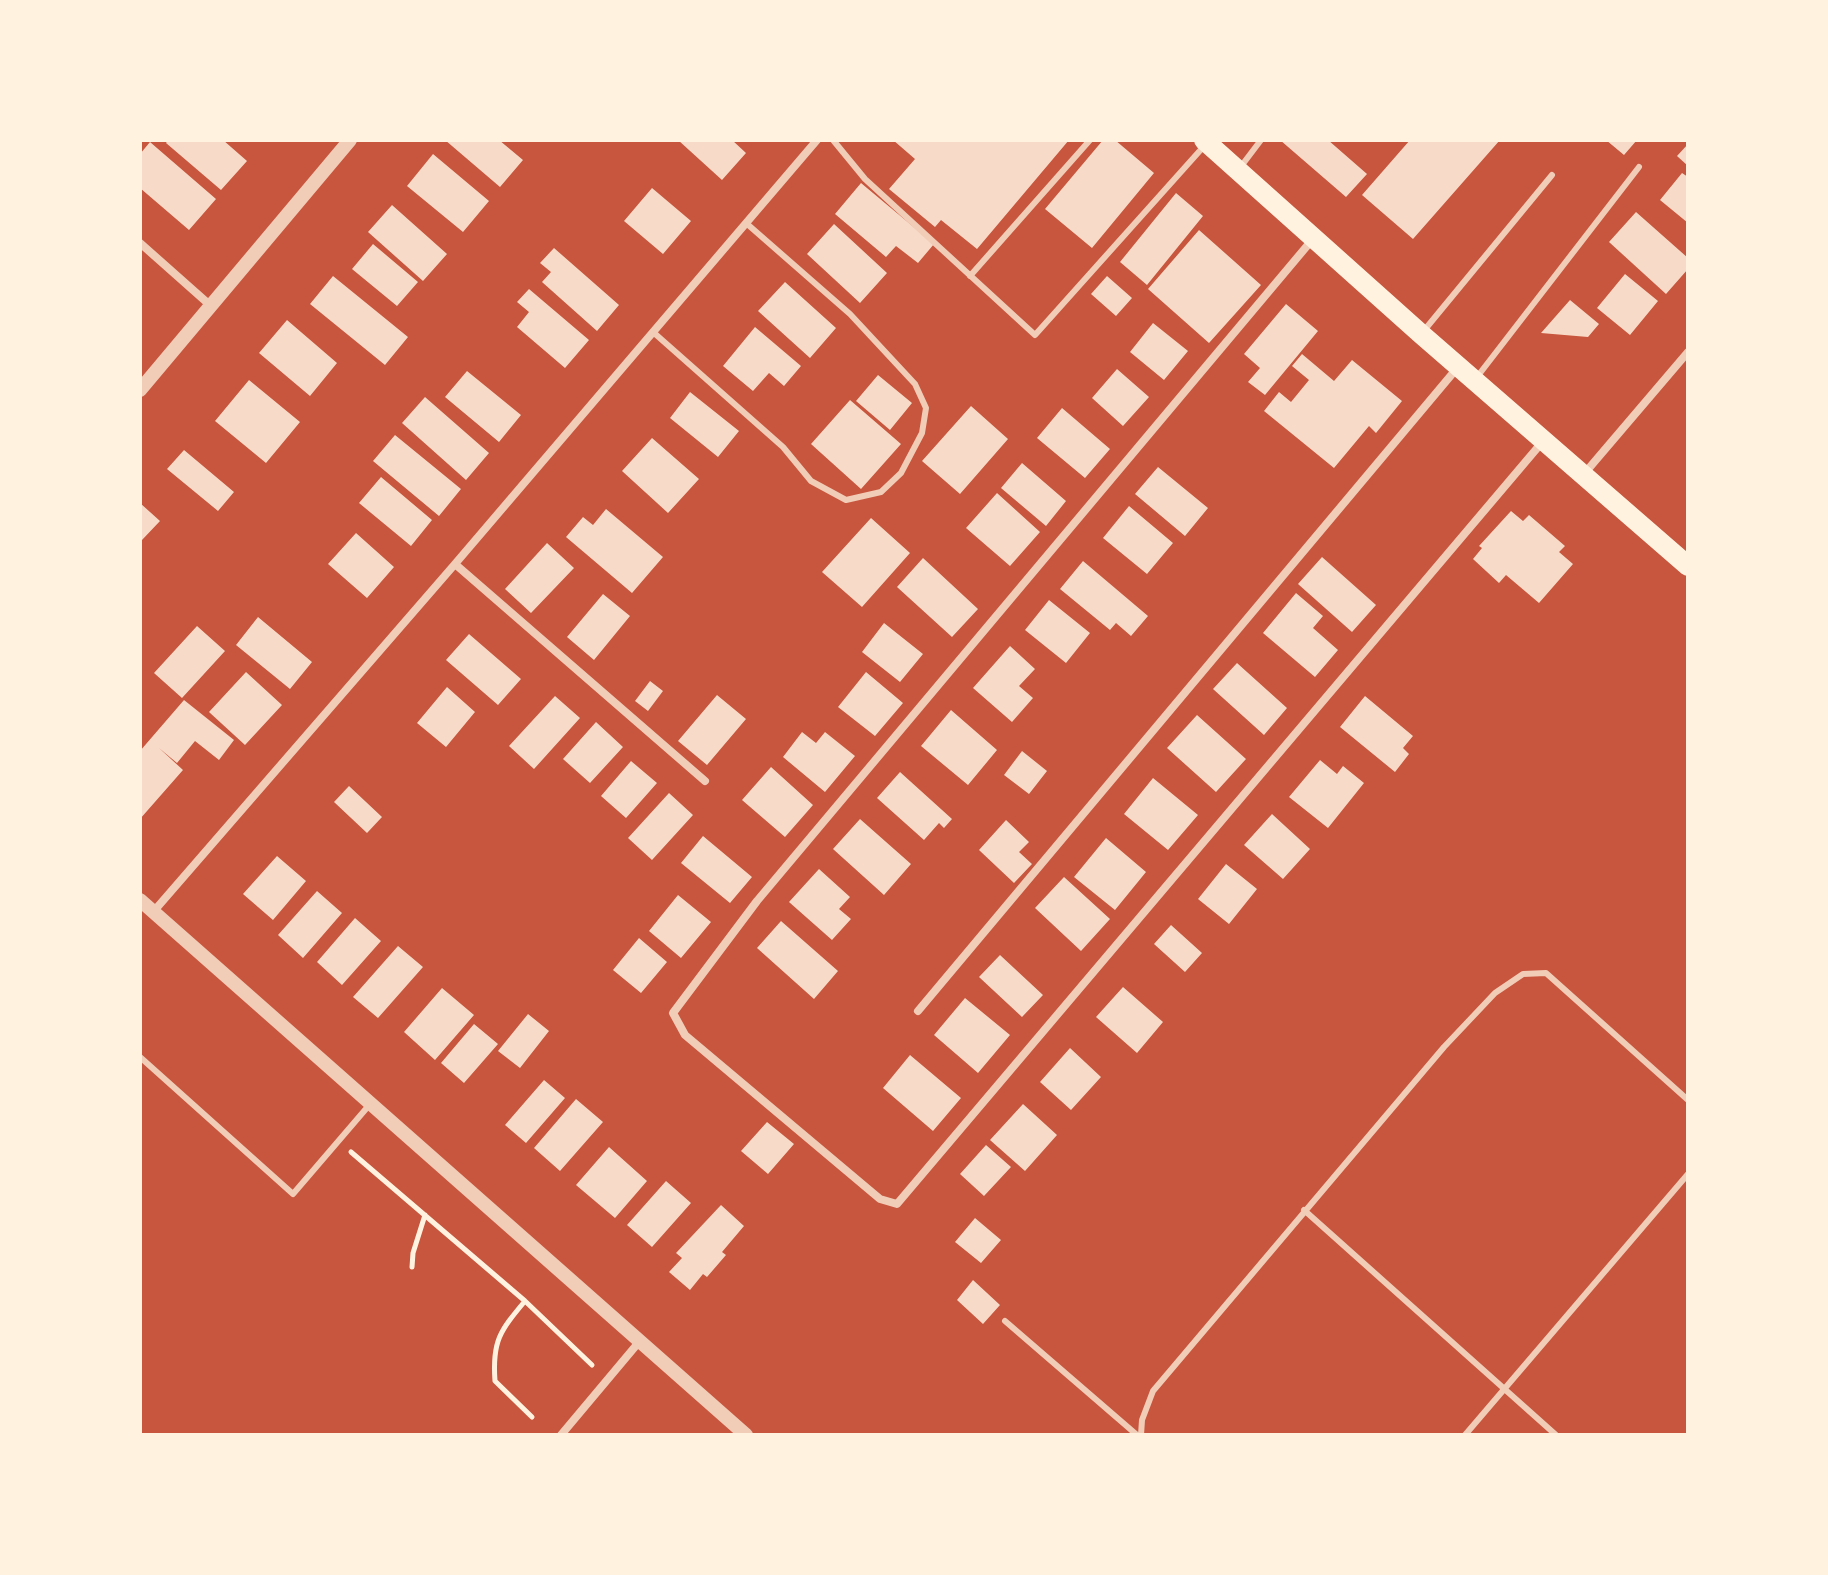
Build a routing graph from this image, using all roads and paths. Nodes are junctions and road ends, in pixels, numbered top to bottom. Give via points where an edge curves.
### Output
1 (350, 140) edge
2 (817, 140) edge
3 (833, 140) edge
4 (1090, 140) edge
5 (1261, 140) edge
6 (1206, 141) edge
7 (1639, 167) dead end
8 (1238, 170) junction
9 (1552, 175) dead end
10 (746, 223) junction
11 (1314, 238) junction
12 (140, 243) edge
13 (970, 276) junction
14 (211, 306) junction
15 (653, 332) junction
16 (1421, 334) junction
17 (1688, 352) edge
18 (1467, 373) junction
19 (140, 390) edge
20 (1544, 439) junction
21 (1584, 475) junction
22 (455, 564) junction
23 (1688, 566) edge
24 (705, 781) dead end
25 (140, 900) edge
26 (154, 911) junction
27 (918, 1011) dead end
28 (140, 1057) edge
29 (1688, 1100) edge
30 (371, 1103) junction
31 (339, 1141) junction
32 (1688, 1174) edge
33 (1304, 1210) junction
34 (425, 1215) junction
35 (412, 1267) dead end
36 (525, 1301) junction
37 (1005, 1321) dead end
38 (639, 1342) junction
39 (609, 1378) junction
40 (1504, 1389) junction
41 (532, 1417) dead end
42 (561, 1435) edge
43 (746, 1435) edge
44 (1139, 1435) edge
45 (1465, 1435) edge
46 (1556, 1435) edge

1 - 14 street
2 - 10 street
3 - 13 lane via 865,179
4 - 13 lane
5 - 8 lane
6 - 8 main road
6 - 13 lane via 1035,335
7 - 18 lane
8 - 11 main road
9 - 16 lane
10 - 15 street
10 - 15 lane via 850,314 915,384 926,408 922,433 901,473 881,492 846,500 811,481 783,447
11 - 16 main road
11 - 20 street via 757,901 673,1013 685,1035 880,1199 897,1204
12 - 14 street
14 - 19 street
15 - 22 street
16 - 18 main road
17 - 21 street
18 - 20 main road
18 - 27 street
20 - 21 main road
21 - 23 main road
22 - 24 street
22 - 26 street
25 - 26 street
26 - 30 street
28 - 31 lane via 293,1194
29 - 33 lane via 1546,973 1523,974 1495,993 1444,1047
30 - 31 lane
30 - 38 street
31 - 34 path
32 - 40 lane
33 - 40 lane
33 - 44 lane via 1153,1391
34 - 35 path
34 - 36 path
36 - 39 path
36 - 41 path via 503,1328 493,1355 495,1381
37 - 44 lane
38 - 39 street
38 - 43 street
39 - 42 street
40 - 45 lane
40 - 46 lane

